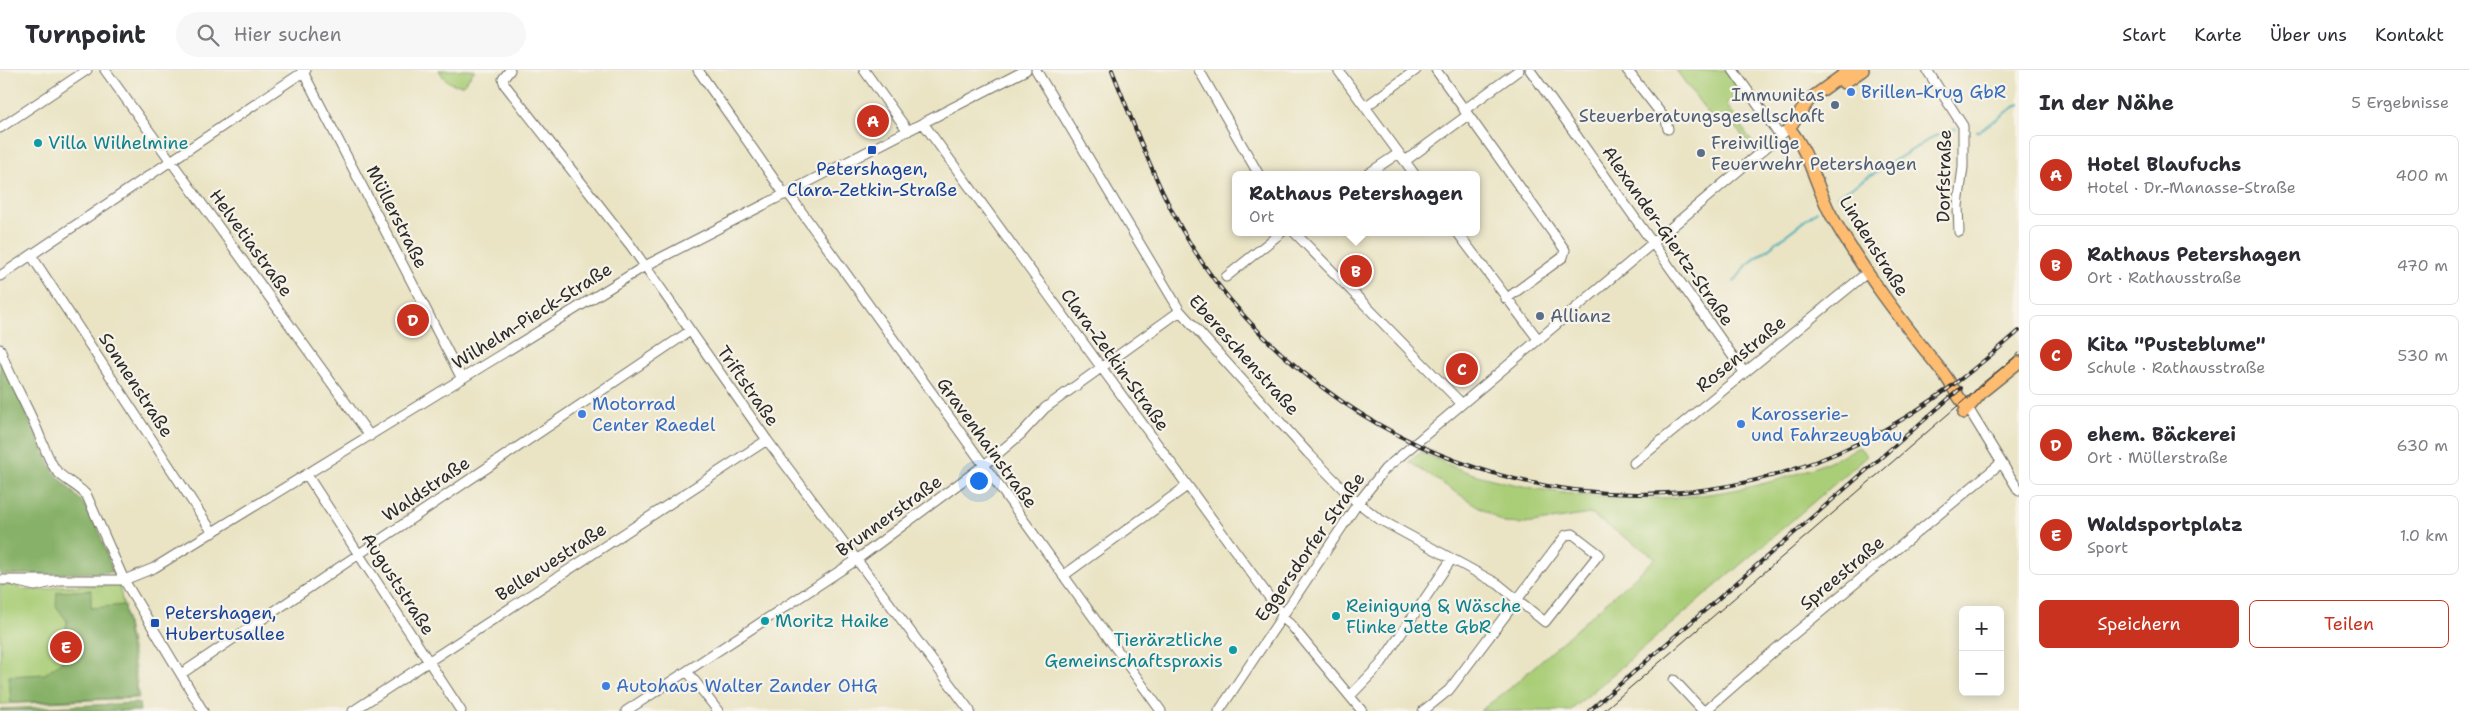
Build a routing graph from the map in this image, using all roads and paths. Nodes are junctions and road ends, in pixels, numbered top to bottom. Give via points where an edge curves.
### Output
1 (87, 70) edge
2 (105, 70) edge
3 (510, 70) edge
4 (698, 70) edge
5 (864, 70) edge
6 (1026, 70) edge
7 (1036, 70) edge
8 (1199, 70) edge
9 (1338, 70) edge
10 (1416, 70) edge
11 (1436, 70) edge
12 (1519, 70) edge
13 (1530, 70) edge
14 (1621, 70) edge
15 (1626, 70) edge
16 (1733, 70) edge
17 (1850, 70) edge
18 (1862, 70) edge
19 (1927, 70) edge
20 (304, 71) edge
21 (1365, 107) junction
22 (1802, 112) junction
23 (1466, 113) junction
24 (923, 123) junction
25 (0, 128) edge
26 (1668, 130) dead end
27 (908, 131) junction
28 (1784, 132) junction
29 (1399, 153) junction
30 (172, 160) junction
31 (1405, 161) junction
32 (1257, 171) edge
33 (1372, 171) edge
34 (1412, 171) edge
35 (786, 194) junction
36 (1959, 232) dead end
37 (1277, 236) edge
38 (1298, 236) edge
39 (1460, 236) edge
40 (1653, 242) junction
41 (31, 255) junction
42 (645, 266) junction
43 (1868, 272) junction
44 (0, 276) edge
45 (1226, 277) dead end
46 (1506, 299) junction
47 (1180, 311) junction
48 (690, 331) junction
49 (1538, 340) junction
50 (0, 349) edge
51 (2019, 362) edge
52 (1101, 368) junction
53 (1744, 372) junction
54 (462, 379) junction
55 (1462, 404) junction
56 (1966, 411) junction
57 (370, 436) junction
58 (767, 440) junction
59 (1634, 463) dead end
60 (2001, 463) junction
61 (984, 466) junction
62 (307, 475) junction
63 (1187, 486) junction
64 (2019, 491) edge
65 (1358, 503) junction
66 (213, 533) junction
67 (358, 554) junction
68 (1451, 560) junction
69 (856, 561) junction
70 (1063, 576) junction
71 (0, 580) edge
72 (124, 580) junction
73 (1517, 601) junction
74 (1282, 615) junction
75 (429, 662) junction
76 (687, 671) junction
77 (181, 674) junction
78 (1674, 680) dead end
79 (1350, 696) junction
80 (1359, 707) edge
81 (203, 711) edge
82 (353, 711) edge
83 (461, 711) edge
84 (626, 711) edge
85 (718, 711) edge
86 (970, 711) edge
87 (1161, 711) edge
88 (1219, 711) edge
89 (1423, 711) edge
90 (1704, 711) edge

1 - 25 street
2 - 30 street, Helvetiastraße
3 - 42 street, Triftstraße via 503,79 505,85
4 - 35 street, Gravenhainstraße
5 - 27 street
6 - 24 street, Wilhelm-Pieck-Straße
7 - 47 street, Ebereschenstraße
8 - 32 street
9 - 21 street
10 - 21 street
11 - 23 street
12 - 23 street
13 - 40 street, Alexander-Giertz-Straße
14 - 15 street
15 - 26 street via 1666,120
16 - 28 street
17 - 22 main road via 1810,98
18 - 22 main road
19 - 36 street, Dorfstraße via 1963,126
20 - 30 street
20 - 54 street, Müllerstraße
21 - 29 street
22 - 28 main road
23 - 31 street
23 - 46 street via 1565,250 1563,257
24 - 27 street, Wilhelm-Pieck-Straße
24 - 52 street, Clara-Zetkin-Straße
27 - 35 street, Wilhelm-Pieck-Straße
28 - 40 street, Eggersdorfer Straße
28 - 43 main road, Lindenstraße via 1800,144 1830,211
29 - 31 street
29 - 33 street
30 - 41 street
30 - 57 street, Helvetiastraße
31 - 34 street
35 - 42 street, Wilhelm-Pieck-Straße
35 - 61 street, Gravenhainstraße
37 - 45 street
38 - 55 street
39 - 46 street
40 - 49 street, Eggersdorfer Straße
40 - 53 street, Alexander-Giertz-Straße
41 - 44 street
41 - 66 street, Sonnenstraße
42 - 48 street, Triftstraße
42 - 54 street, Wilhelm-Pieck-Straße
43 - 53 street, Rosenstraße
43 - 56 main road, Lindenstraße via 1938,368 1953,403
46 - 49 street
47 - 52 street, Brunnerstraße
47 - 65 street, Ebereschenstraße via 1308,453
48 - 58 street, Triftstraße
48 - 67 street, Waldstraße
49 - 55 street, Eggersdorfer Straße
50 - 72 street via 9,375 55,469 87,496
51 - 56 main road via 1983,391
52 - 61 street, Brunnerstraße via 1045,408
52 - 63 street, Clara-Zetkin-Straße
53 - 59 street, Rosenstraße
54 - 57 street, Wilhelm-Pieck-Straße
55 - 65 street, Eggersdorfer Straße via 1385,469
56 - 60 street
57 - 62 street, Wilhelm-Pieck-Straße
58 - 69 street, Triftstraße
58 - 75 street, Bellevuestraße
60 - 64 street
60 - 90 street, Spreestraße
61 - 69 street, Brunnerstraße
61 - 70 street, Gravenhainstraße
62 - 66 street, Wilhelm-Pieck-Straße
62 - 67 street, Auguststraße
63 - 70 street
63 - 74 street, Clara-Zetkin-Straße
65 - 68 street, Ebereschenstraße via 1387,524
65 - 74 street, Eggersdorfer Straße
66 - 72 street, Wilhelm-Pieck-Straße via 167,562
67 - 75 street, Auguststraße
67 - 77 street, Waldstraße
68 - 73 street, Ebereschenstraße via 1498,584
68 - 79 street via 1380,665
69 - 76 street, Brunnerstraße
69 - 86 street, Triftstraße
70 - 87 street, Gravenhainstraße
71 - 72 street, Wilhelm-Pieck-Straße
72 - 77 street
73 - 73 street, Ebereschenstraße via 1566,535 1573,534 1599,554 1545,622
73 - 89 street via 1449,690
74 - 79 street, Clara-Zetkin-Straße
74 - 88 street, Eggersdorfer Straße
75 - 82 street, Bellevuestraße
75 - 83 street, Auguststraße
76 - 84 street, Brunnerstraße
76 - 85 street
77 - 81 street
78 - 90 street, Spreestraße
79 - 80 street, Clara-Zetkin-Straße

